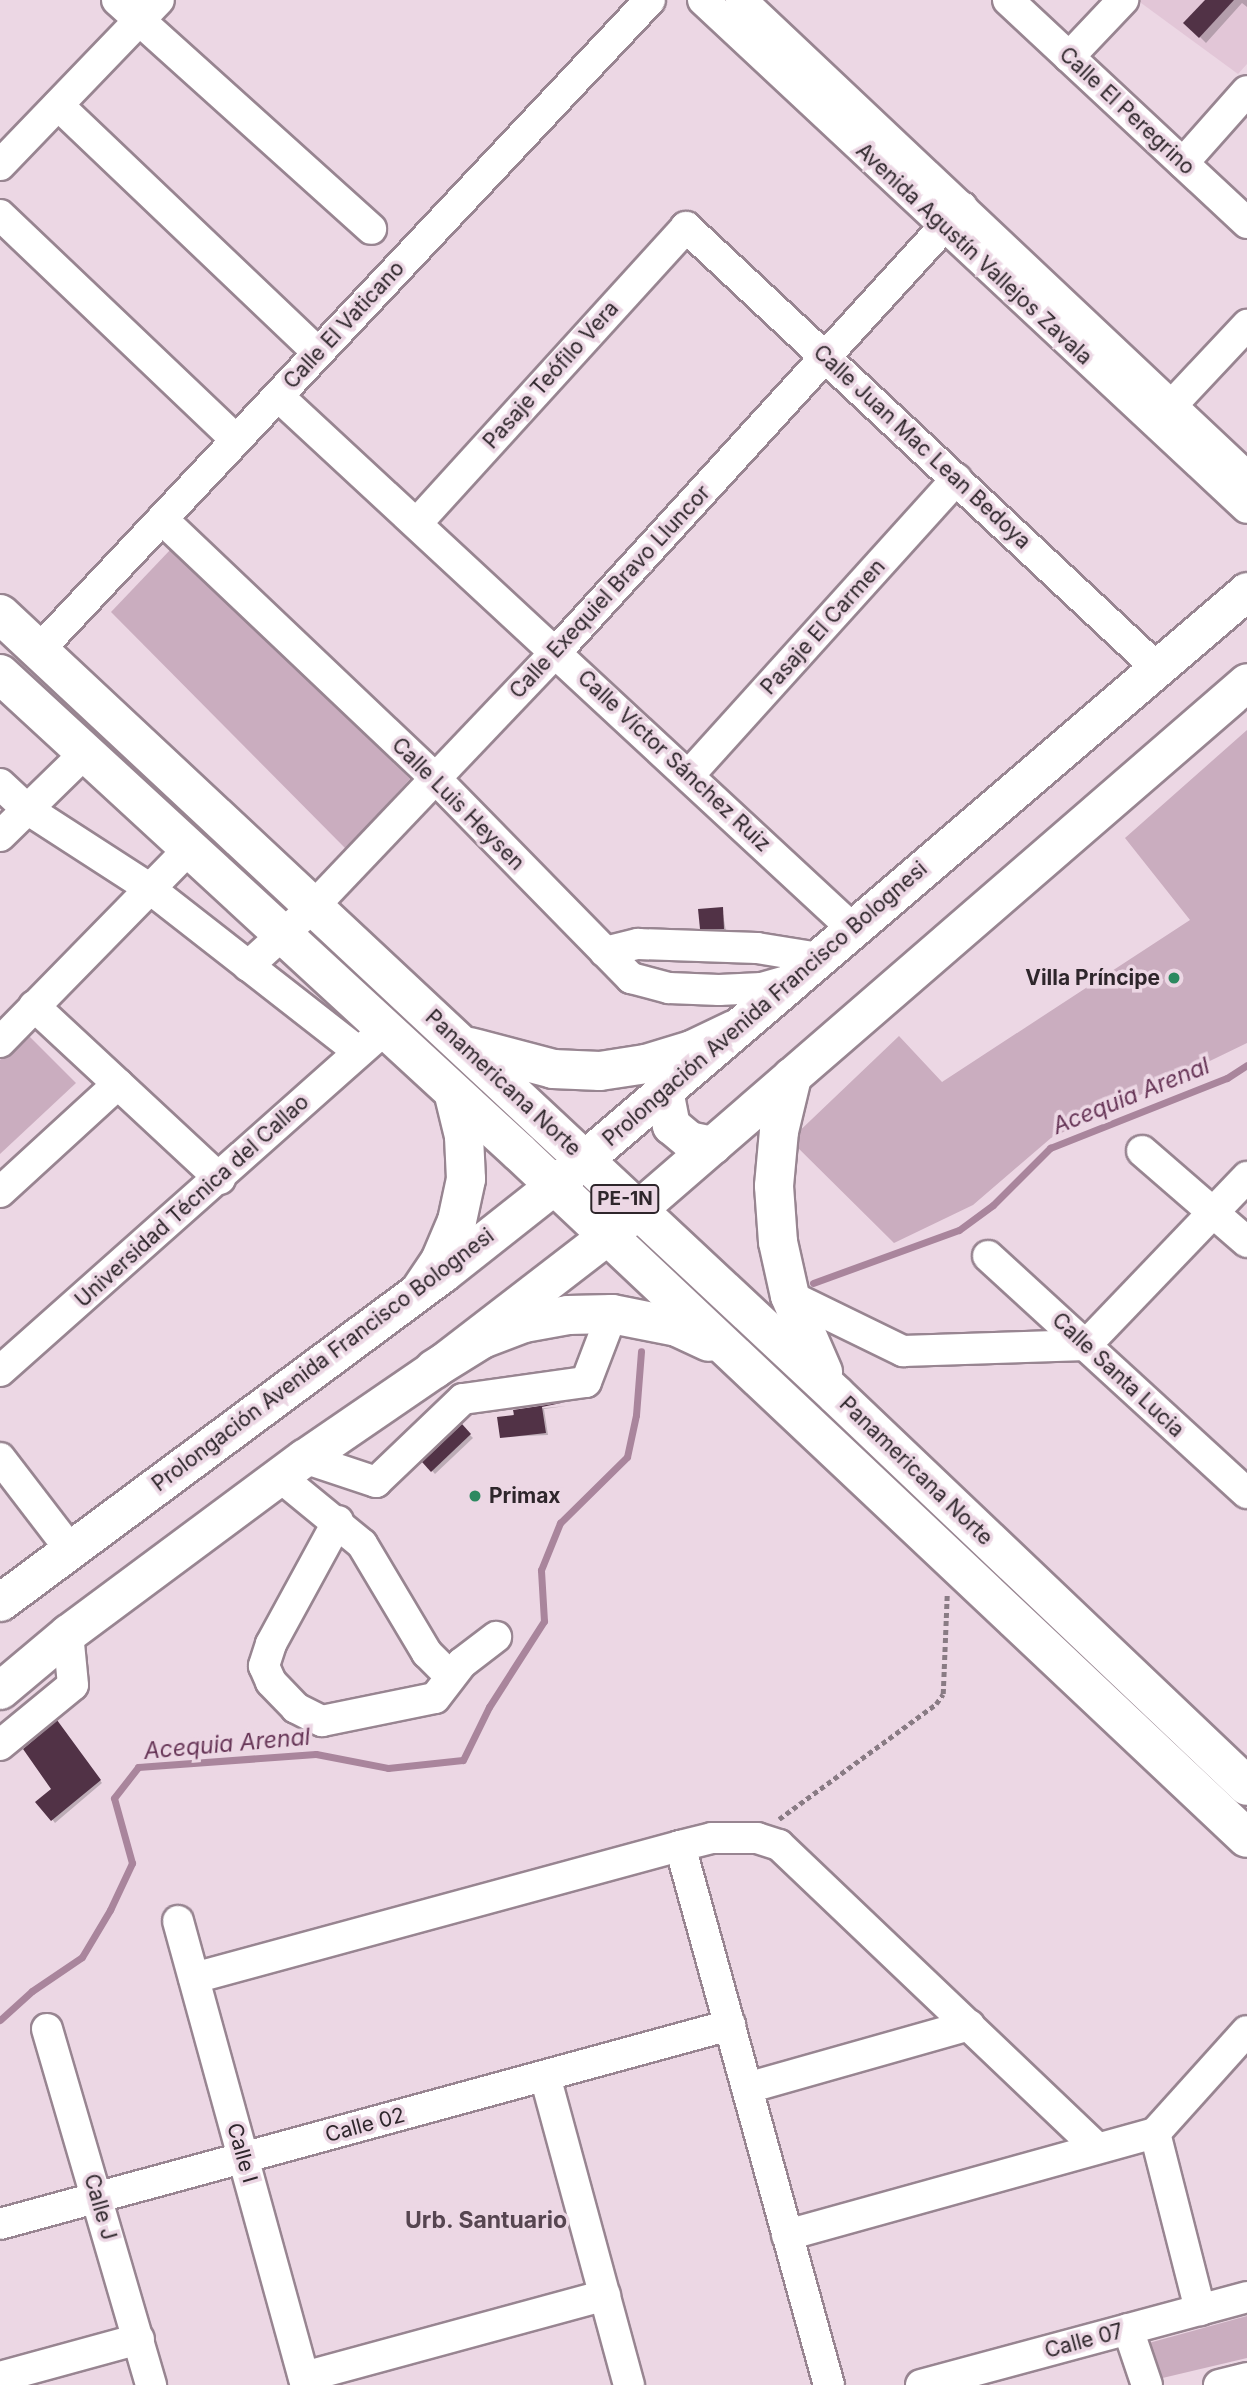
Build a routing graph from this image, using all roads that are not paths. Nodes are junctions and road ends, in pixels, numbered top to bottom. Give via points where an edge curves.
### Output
1 (117, 0) edge
2 (650, 0) edge
3 (703, 0) edge
4 (741, 0) edge
5 (1007, 0) edge
6 (1123, 0) edge
7 (149, 10) edge
8 (1069, 57) junction
9 (1247, 91) edge
10 (58, 105) junction
11 (1183, 163) junction
12 (0, 164) edge
13 (0, 215) edge
14 (953, 217) junction
15 (1247, 223) edge
16 (686, 227) joint
17 (371, 229) dead end
18 (1247, 325) edge
19 (318, 353) junction
20 (826, 357) junction
21 (278, 396) junction
22 (1172, 405) junction
23 (236, 440) junction
24 (1247, 477) edge
25 (956, 479) junction
26 (1247, 508) edge
27 (162, 519) junction
28 (417, 523) junction
29 (1247, 591) edge
30 (0, 614) edge
31 (39, 650) junction
32 (557, 651) junction
33 (1157, 668) junction
34 (0, 674) edge
35 (1247, 682) edge
36 (85, 753) junction
37 (689, 775) junction
38 (436, 779) junction
39 (0, 784) edge
40 (27, 809) junction
41 (0, 836) edge
42 (189, 849) junction
43 (149, 888) junction
44 (313, 907) junction
45 (853, 929) junction
46 (282, 935) junction
47 (605, 952) junction
48 (248, 966) junction
49 (806, 968) junction
50 (34, 1006) junction
51 (734, 1030) junction
52 (371, 1041) junction
53 (0, 1042) edge
54 (462, 1045) junction
55 (792, 1077) junction
56 (118, 1084) junction
57 (664, 1090) junction
58 (453, 1095) junction
59 (712, 1145) junction
60 (1142, 1151) dead end
61 (584, 1159) junction
62 (1247, 1177) edge
63 (220, 1179) junction
64 (553, 1186) junction
65 (0, 1192) edge
66 (637, 1210) junction
67 (1215, 1213) junction
68 (607, 1236) junction
69 (1247, 1242) edge
70 (988, 1256) dead end
71 (421, 1289) junction
72 (790, 1296) junction
73 (612, 1314) junction
74 (1086, 1345) junction
75 (736, 1355) junction
76 (434, 1369) junction
77 (0, 1371) edge
78 (836, 1395) junction
79 (464, 1398) junction
80 (0, 1458) edge
81 (292, 1467) junction
82 (1247, 1493) edge
83 (338, 1521) junction
84 (69, 1548) junction
85 (0, 1602) edge
86 (68, 1633) junction
87 (496, 1637) dead end
88 (450, 1676) junction
89 (0, 1690) edge
90 (0, 1745) edge
91 (1247, 1786) edge
92 (1247, 1839) edge
93 (680, 1846) junction
94 (178, 1921) dead end
95 (194, 1978) junction
96 (730, 2025) junction
97 (969, 2025) junction
98 (47, 2029) dead end
99 (1247, 2031) edge
100 (545, 2076) junction
101 (747, 2088) junction
102 (1155, 2133) junction
103 (1097, 2148) junction
104 (243, 2158) junction
105 (97, 2198) junction
106 (0, 2224) edge
107 (787, 2235) junction
108 (605, 2295) junction
109 (1247, 2297) edge
110 (1200, 2310) junction
111 (1128, 2329) junction
112 (139, 2339) junction
113 (0, 2377) edge
114 (985, 2377) edge
115 (1247, 2378) edge
116 (305, 2381) edge
117 (150, 2385) edge
118 (629, 2385) edge
119 (829, 2385) edge
120 (921, 2385) edge
121 (1147, 2385) edge
122 (1219, 2385) edge

1 - 7 street
2 - 19 street, Calle El Vaticano
3 - 14 street, Avenida Agustín Vallejos Zavala
4 - 14 street, Avenida Agustín Vallejos Zavala
5 - 8 street, Calle El Peregrino
6 - 8 street
7 - 10 street
7 - 17 street
8 - 11 street, Calle El Peregrino
9 - 11 street
10 - 12 street
10 - 19 street
11 - 15 street, Calle El Peregrino
13 - 23 street
14 - 20 street, Calle Exequiel Bravo Lluncor
14 - 22 street, Avenida Agustín Vallejos Zavala
14 - 26 street, Avenida Agustín Vallejos Zavala
16 - 20 street, Calle Juan Mac Lean Bedoya
16 - 28 street, Pasaje Teófilo Vera
18 - 22 street
19 - 21 street, Calle El Vaticano
20 - 25 street, Calle Juan Mac Lean Bedoya
20 - 32 street, Calle Exequiel Bravo Lluncor
21 - 23 street, Calle El Vaticano
21 - 28 street, Calle Víctor Sánchez Ruiz
22 - 24 street, Avenida Agustín Vallejos Zavala
23 - 27 street, Calle El Vaticano
25 - 33 street, Calle Juan Mac Lean Bedoya
25 - 37 street, Pasaje El Carmen
27 - 31 street, Calle El Vaticano
27 - 38 street, Calle Luis Heysen
28 - 32 street, Calle Víctor Sánchez Ruiz
29 - 33 main road, Prolongación Avenida Francisco Bolognesi
30 - 31 highway, Panamericana Norte / PE-1N
31 - 44 highway, Panamericana Norte / PE-1N
32 - 37 street, Calle Víctor Sánchez Ruiz
32 - 38 street, Calle Exequiel Bravo Lluncor
33 - 45 main road, Prolongación Avenida Francisco Bolognesi
34 - 36 highway, Panamericana Norte / PE-1N
35 - 55 main road
36 - 40 street
36 - 42 highway, Panamericana Norte / PE-1N
37 - 45 street, Calle Víctor Sánchez Ruiz
38 - 44 street, Calle Exequiel Bravo Lluncor
38 - 47 street, Calle Luis Heysen
39 - 40 street
40 - 41 street
40 - 43 street
42 - 43 street
42 - 46 highway, Panamericana Norte / PE-1N
43 - 48 street
43 - 50 street
44 - 46 street, Calle Exequiel Bravo Lluncor
44 - 54 highway, Panamericana Norte / PE-1N
45 - 49 main road, Prolongación Avenida Francisco Bolognesi
46 - 48 street, Calle Exequiel Bravo Lluncor
46 - 52 highway, Panamericana Norte / PE-1N
47 - 49 street via 638,944 757,948
47 - 49 street, Calle Luis Heysen via 631,978 669,988 762,988
48 - 52 street
49 - 51 main road, Prolongación Avenida Francisco Bolognesi
50 - 53 street
50 - 56 street
51 - 54 highway via 681,1054 600,1070 553,1069
51 - 57 main road, Prolongación Avenida Francisco Bolognesi
52 - 58 highway, Panamericana Norte / PE-1N
52 - 63 street, Universidad Técnica del Callao
54 - 61 highway, Panamericana Norte / PE-1N
55 - 59 main road
55 - 72 highway via 779,1131 774,1186 778,1242
56 - 63 street
56 - 65 street
57 - 59 main road via 671,1125 689,1140
57 - 61 main road, Prolongación Avenida Francisco Bolognesi
58 - 64 highway, Panamericana Norte / PE-1N
58 - 71 highway via 464,1136 466,1179 457,1222
59 - 66 main road
60 - 67 street
61 - 64 main road, Prolongación Avenida Francisco Bolognesi
61 - 66 highway, Panamericana Norte / PE-1N
62 - 67 street
63 - 77 street, Universidad Técnica del Callao
64 - 68 highway, Panamericana Norte / PE-1N
64 - 71 main road, Prolongación Avenida Francisco Bolognesi
66 - 68 main road
66 - 78 highway, Panamericana Norte / PE-1N
67 - 69 street
67 - 74 street
68 - 75 highway, Panamericana Norte / PE-1N
68 - 76 main road
70 - 74 street, Calle Santa Lucia
71 - 84 main road, Prolongación Avenida Francisco Bolognesi
72 - 74 street via 903,1351
72 - 78 highway via 809,1347
73 - 75 highway via 677,1327
73 - 76 highway via 568,1315 524,1324 482,1339
73 - 79 street via 586,1382
74 - 82 street, Calle Santa Lucia
75 - 92 highway, Panamericana Norte / PE-1N
76 - 79 street
76 - 81 main road
78 - 91 highway, Panamericana Norte / PE-1N
79 - 81 street via 376,1482
80 - 84 street
81 - 83 street
81 - 86 main road
83 - 88 street via 362,1544 427,1653
83 - 88 street via 271,1644 264,1666 271,1682 296,1708 322,1721 435,1698
84 - 85 main road, Prolongación Avenida Francisco Bolognesi
86 - 89 main road
86 - 90 street via 73,1685
87 - 88 street
93 - 95 street
93 - 96 street
93 - 97 street via 712,1838 757,1838 779,1845
94 - 95 street, Calle I
95 - 104 street, Calle I
96 - 100 street, Calle 02
96 - 101 street
97 - 101 street
97 - 103 street
98 - 105 street, Calle J
99 - 102 street
100 - 104 street, Calle 02
100 - 108 street
101 - 107 street
102 - 103 street
102 - 110 street
103 - 107 street
104 - 105 street, Calle 02
104 - 116 street, Calle I
105 - 106 street, Calle 02
105 - 112 street, Calle J
107 - 119 street
108 - 116 street
108 - 118 street
109 - 110 street, Calle 07
110 - 111 street, Calle 07
111 - 114 street, Calle 07
111 - 121 street
112 - 113 street
112 - 117 street, Calle J
114 - 120 street, Calle 07
115 - 122 street

